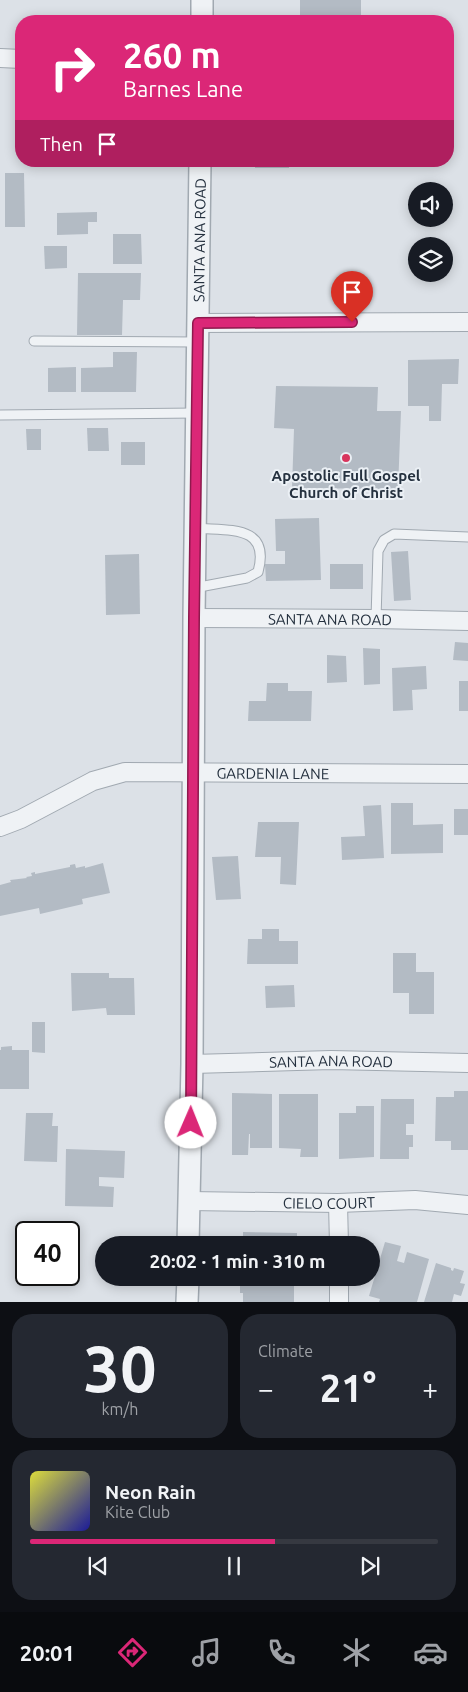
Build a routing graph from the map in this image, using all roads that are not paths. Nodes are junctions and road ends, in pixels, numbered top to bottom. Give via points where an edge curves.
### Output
1 (202, 0) edge
2 (202, 15) edge
3 (0, 58) edge
4 (15, 59) edge
5 (200, 167) edge
6 (468, 322) edge
7 (198, 332) junction
8 (34, 341) dead end
9 (197, 413) junction
10 (0, 415) edge
11 (195, 528) junction
12 (468, 537) edge
13 (194, 588) junction
14 (194, 618) junction
15 (376, 619) junction
16 (468, 622) edge
17 (193, 773) junction
18 (468, 774) edge
19 (0, 827) edge
20 (192, 1064) junction
21 (468, 1064) edge
22 (189, 1201) junction
23 (338, 1203) junction
24 (468, 1206) edge
25 (188, 1236) edge
26 (338, 1236) edge
27 (188, 1286) edge
28 (339, 1286) edge
29 (187, 1302) edge
30 (339, 1302) edge

1 - 2 street
3 - 4 street
5 - 7 street, SANTA ANA ROAD
6 - 7 street
7 - 8 lane
7 - 9 street, SANTA ANA ROAD
9 - 10 lane
9 - 11 street, SANTA ANA ROAD
11 - 13 street, SANTA ANA ROAD
11 - 13 lane via 248,533 257,542 260,552 258,572 247,578
12 - 15 lane via 394,534 384,540 378,551
13 - 14 street, SANTA ANA ROAD
14 - 15 street, SANTA ANA ROAD
14 - 17 street, SANTA ANA ROAD
15 - 16 street, SANTA ANA ROAD
17 - 18 street, GARDENIA LANE
17 - 19 street, GARDENIA LANE via 125,772 93,781
17 - 20 street, SANTA ANA ROAD
20 - 21 street, SANTA ANA ROAD via 331,1060
20 - 22 street, SANTA ANA ROAD
22 - 23 street, CIELO COURT
22 - 25 street, SANTA ANA ROAD
23 - 24 street, CIELO COURT via 415,1200
23 - 26 street
27 - 29 street
28 - 30 street

